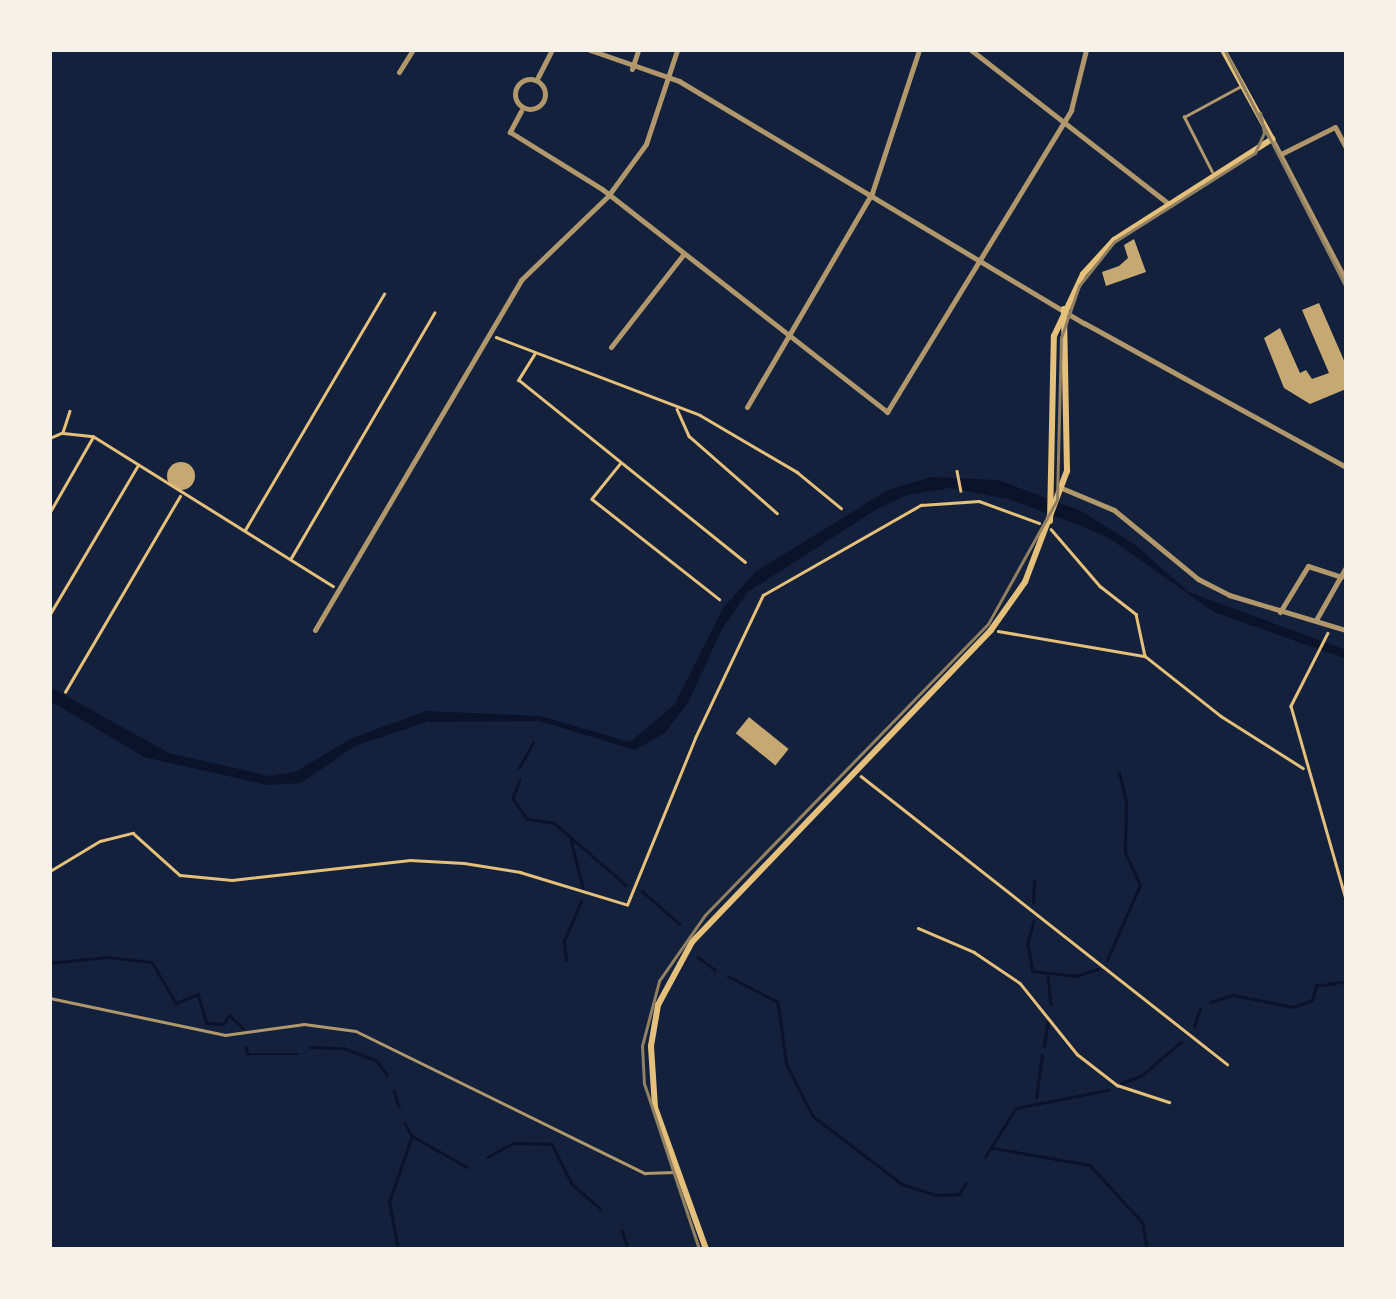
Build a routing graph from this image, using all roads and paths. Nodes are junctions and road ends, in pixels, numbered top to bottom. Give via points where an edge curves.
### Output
1 (413, 50) edge
2 (552, 50) edge
3 (590, 50) edge
4 (638, 50) edge
5 (678, 50) edge
6 (919, 50) edge
7 (972, 50) edge
8 (1086, 50) edge
9 (1223, 50) edge
10 (632, 69) junction
11 (400, 72) dead end
12 (538, 77) junction
13 (667, 82) junction
14 (1242, 86) junction
15 (520, 111) junction
16 (1066, 119) junction
17 (1272, 139) junction
18 (1346, 148) edge
19 (1281, 154) junction
20 (1216, 178) junction
21 (872, 193) junction
22 (608, 196) junction
23 (1170, 205) junction
24 (683, 254) junction
25 (982, 258) junction
26 (1346, 281) edge
27 (384, 294) dead end
28 (1064, 309) junction
29 (434, 313) dead end
30 (489, 334) junction
31 (787, 336) junction
32 (611, 347) dead end
33 (536, 353) junction
34 (676, 406) junction
35 (747, 407) dead end
36 (70, 412) dead end
37 (62, 433) junction
38 (93, 436) junction
39 (50, 438) edge
40 (622, 461) junction
41 (138, 466) junction
42 (1346, 467) edge
43 (957, 472) dead end
44 (1064, 489) junction
45 (961, 491) dead end
46 (180, 495) junction
47 (1057, 500) junction
48 (842, 508) dead end
49 (50, 512) edge
50 (776, 513) dead end
51 (1051, 522) junction
52 (244, 532) junction
53 (290, 560) junction
54 (745, 562) dead end
55 (1346, 567) edge
56 (1341, 577) junction
57 (338, 590) junction
58 (719, 598) dead end
59 (1280, 612) junction
60 (50, 614) edge
61 (1316, 620) junction
62 (315, 630) dead end
63 (991, 630) junction
64 (1346, 630) edge
65 (1328, 632) dead end
66 (1146, 656) junction
67 (65, 692) dead end
68 (1304, 768) junction
69 (855, 772) junction
70 (50, 871) edge
71 (1346, 899) edge
72 (918, 928) dead end
73 (50, 998) edge
74 (1227, 1064) dead end
75 (1169, 1102) dead end
76 (677, 1172) junction
77 (706, 1249) edge

1 - 11 street
2 - 12 street
3 - 10 street
4 - 10 street
5 - 13 street
6 - 21 street
7 - 16 street
8 - 16 street
9 - 14 main road
10 - 13 street
12 - 15 street via 527,78 516,98
12 - 15 street via 545,87 532,112
13 - 21 street via 678,81
13 - 22 street via 646,144
14 - 17 main road
14 - 20 lane via 1184,117
15 - 22 street via 510,132
16 - 23 street
16 - 25 street
17 - 19 street
17 - 20 main road
18 - 19 street via 1334,127
19 - 26 street
20 - 23 main road
21 - 25 street
21 - 31 street
22 - 24 street
22 - 30 street via 521,280
23 - 28 main road via 1102,250
24 - 31 street
24 - 32 street
25 - 28 street
25 - 31 street via 887,412
27 - 52 path
28 - 42 street
28 - 44 main road
28 - 47 main road via 1054,336
29 - 53 path
30 - 33 path
30 - 57 street
31 - 35 street
33 - 34 path
33 - 40 path via 519,380
34 - 48 path via 797,472
34 - 50 path via 689,436
36 - 37 path
37 - 38 path
37 - 39 path
38 - 41 path
38 - 49 path
40 - 54 path
40 - 58 path via 592,499
41 - 46 path
41 - 60 path
43 - 45 path
44 - 47 main road
44 - 59 street via 1114,510 1198,579
46 - 52 path
46 - 67 path
47 - 51 main road
51 - 63 main road via 1026,582
51 - 66 path via 1100,586 1136,614
51 - 70 path via 979,501 941,500 900,512 763,596 698,730 627,905 520,872 464,863 410,860 232,880 180,875 133,833 100,840
52 - 53 path
53 - 57 path
55 - 56 street
56 - 59 street via 1318,564 1307,567
56 - 61 street
57 - 62 street
59 - 61 street
61 - 64 street
63 - 66 path
63 - 69 main road
65 - 68 path via 1290,706
66 - 68 path via 1221,716
68 - 71 path
69 - 74 path
69 - 76 main road via 716,915 666,983 653,1022 651,1085
72 - 75 path via 974,952 1020,983 1077,1054 1116,1084
73 - 76 lane via 224,1035 304,1024 356,1031 645,1173
76 - 77 main road

